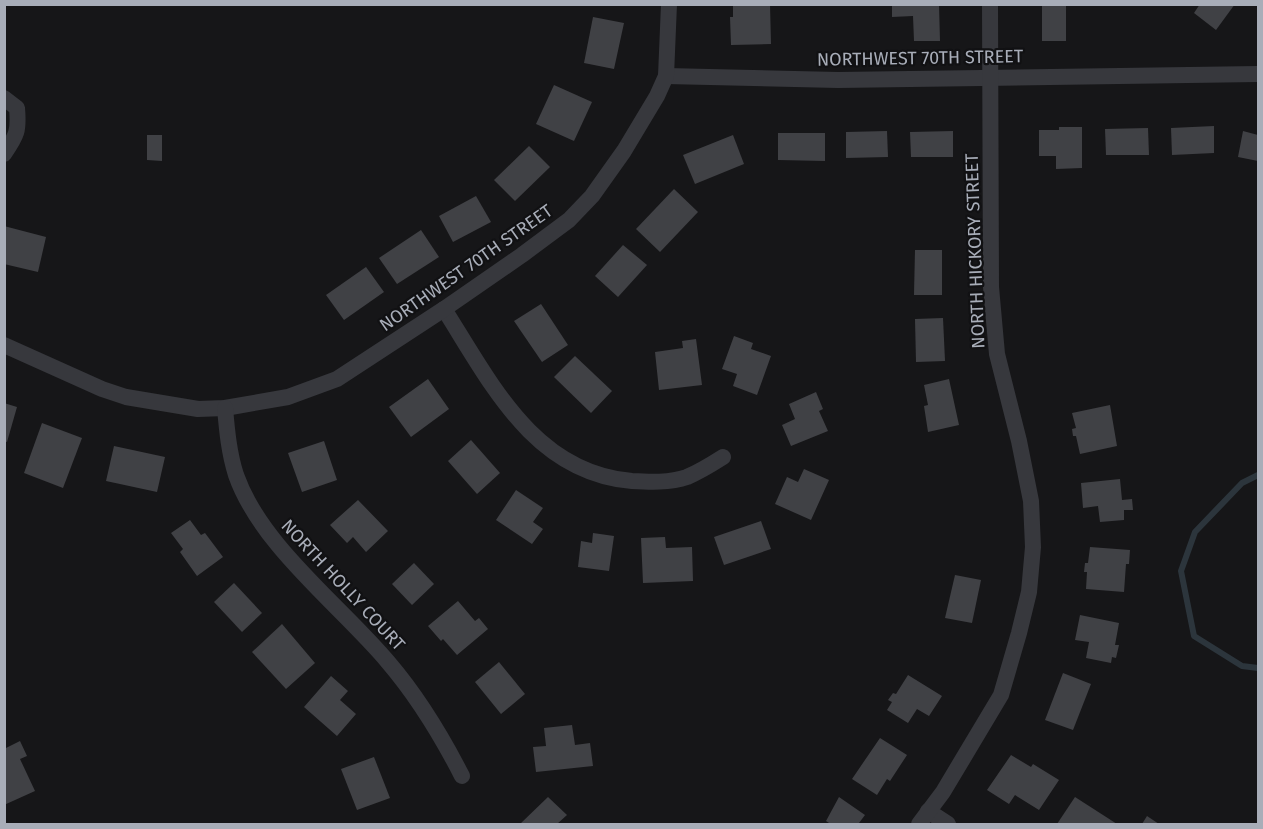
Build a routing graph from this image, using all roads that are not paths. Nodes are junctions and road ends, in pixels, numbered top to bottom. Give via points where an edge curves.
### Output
1 (669, 4) edge
2 (990, 4) edge
3 (1258, 74) edge
4 (666, 76) junction
5 (992, 76) junction
6 (4, 98) edge
7 (4, 153) edge
8 (444, 309) junction
9 (4, 345) edge
10 (225, 408) junction
11 (723, 457) dead end
12 (462, 776) dead end
13 (924, 818) edge
14 (948, 825) edge

1 - 4 street
2 - 5 street, NORTH HICKORY STREET
3 - 5 street, NORTHWEST 70TH STREET
4 - 5 street, NORTHWEST 70TH STREET via 838,80
4 - 8 street, NORTHWEST 70TH STREET via 624,151 585,204 569,220
5 - 13 street, NORTH HICKORY STREET via 993,321 996,354 1030,501 1033,547 1029,591 1001,695
6 - 7 street via 17,108 19,126 18,134
8 - 10 street, NORTHWEST 70TH STREET via 337,379 288,397
8 - 11 street via 520,423 567,462 611,479 651,482 686,477
9 - 10 street, NORTHWEST 70TH STREET via 126,397 198,409
10 - 12 street, NORTH HOLLY COURT via 231,459 259,520 423,705
13 - 14 street

